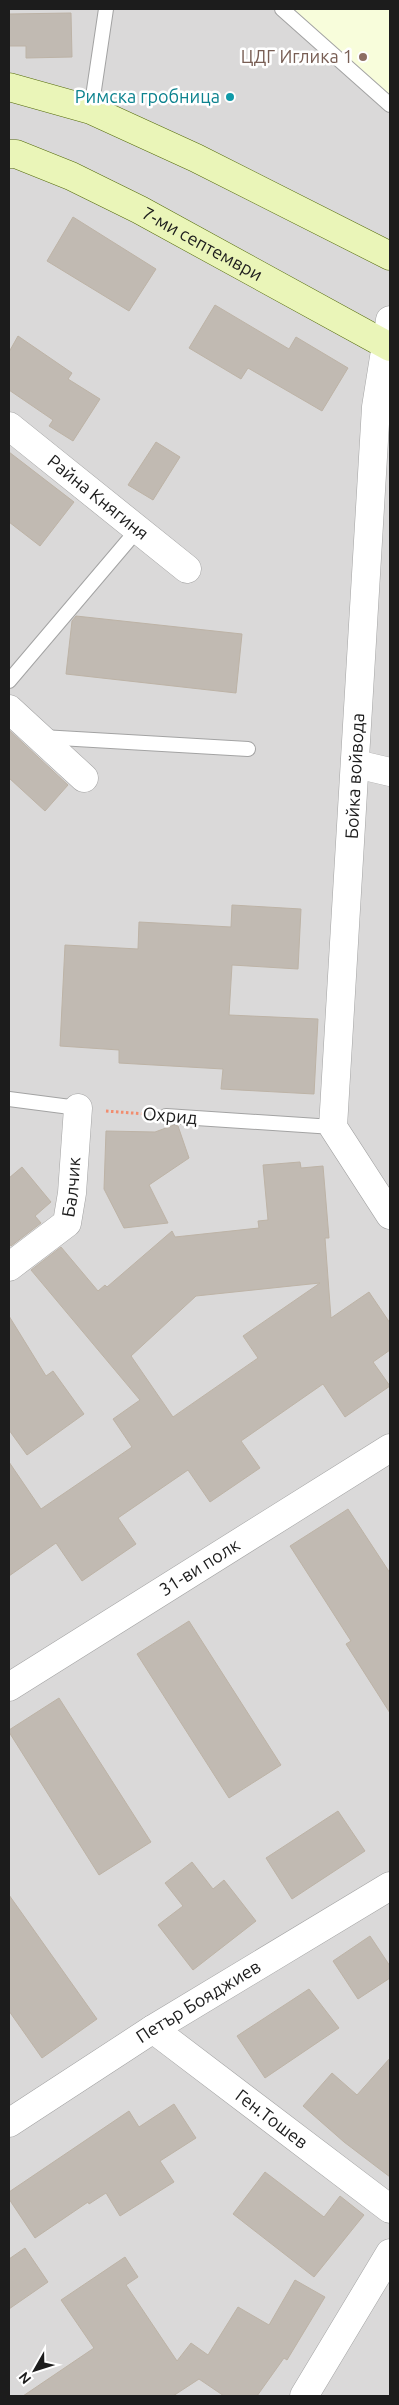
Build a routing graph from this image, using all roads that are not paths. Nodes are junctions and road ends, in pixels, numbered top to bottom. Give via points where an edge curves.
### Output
1 (106, 9) edge
2 (282, 9) edge
3 (9, 87) edge
4 (390, 105) edge
5 (91, 110) junction
6 (9, 154) edge
7 (390, 256) edge
8 (389, 337) edge
9 (9, 426) edge
10 (138, 529) junction
11 (187, 569) dead end
12 (9, 681) edge
13 (9, 709) edge
14 (39, 737) junction
15 (248, 749) dead end
16 (356, 764) junction
17 (390, 772) edge
18 (84, 778) dead end
19 (9, 1099) edge
20 (78, 1108) joint
21 (166, 1116) road end
22 (333, 1127) junction
23 (390, 1215) edge
24 (9, 1267) edge
25 (390, 1448) edge
26 (9, 1687) edge
27 (390, 1886) edge
28 (153, 2029) junction
29 (9, 2123) edge
30 (390, 2209) edge
31 (390, 2253) edge
32 (304, 2396) edge

1 - 5 lane
2 - 4 lane
3 - 5 main road
5 - 7 main road via 196,158
6 - 8 main road, 7-ми септември via 71,176
8 - 16 street, Бойка войвода via 376,406
9 - 10 street, Райна Княгиня
10 - 11 street, Райна Княгиня
10 - 12 lane
13 - 14 street
14 - 15 lane
14 - 18 street
16 - 17 street
16 - 22 street, Бойка войвода
19 - 20 lane
20 - 24 street, Балчик via 67,1223
21 - 22 lane, Охрид
22 - 23 street
25 - 26 street, 31-ви полк
27 - 28 street, Петър Бояджиев
28 - 29 street, Петър Бояджиев
28 - 30 street, Ген.Тошев
31 - 32 street

